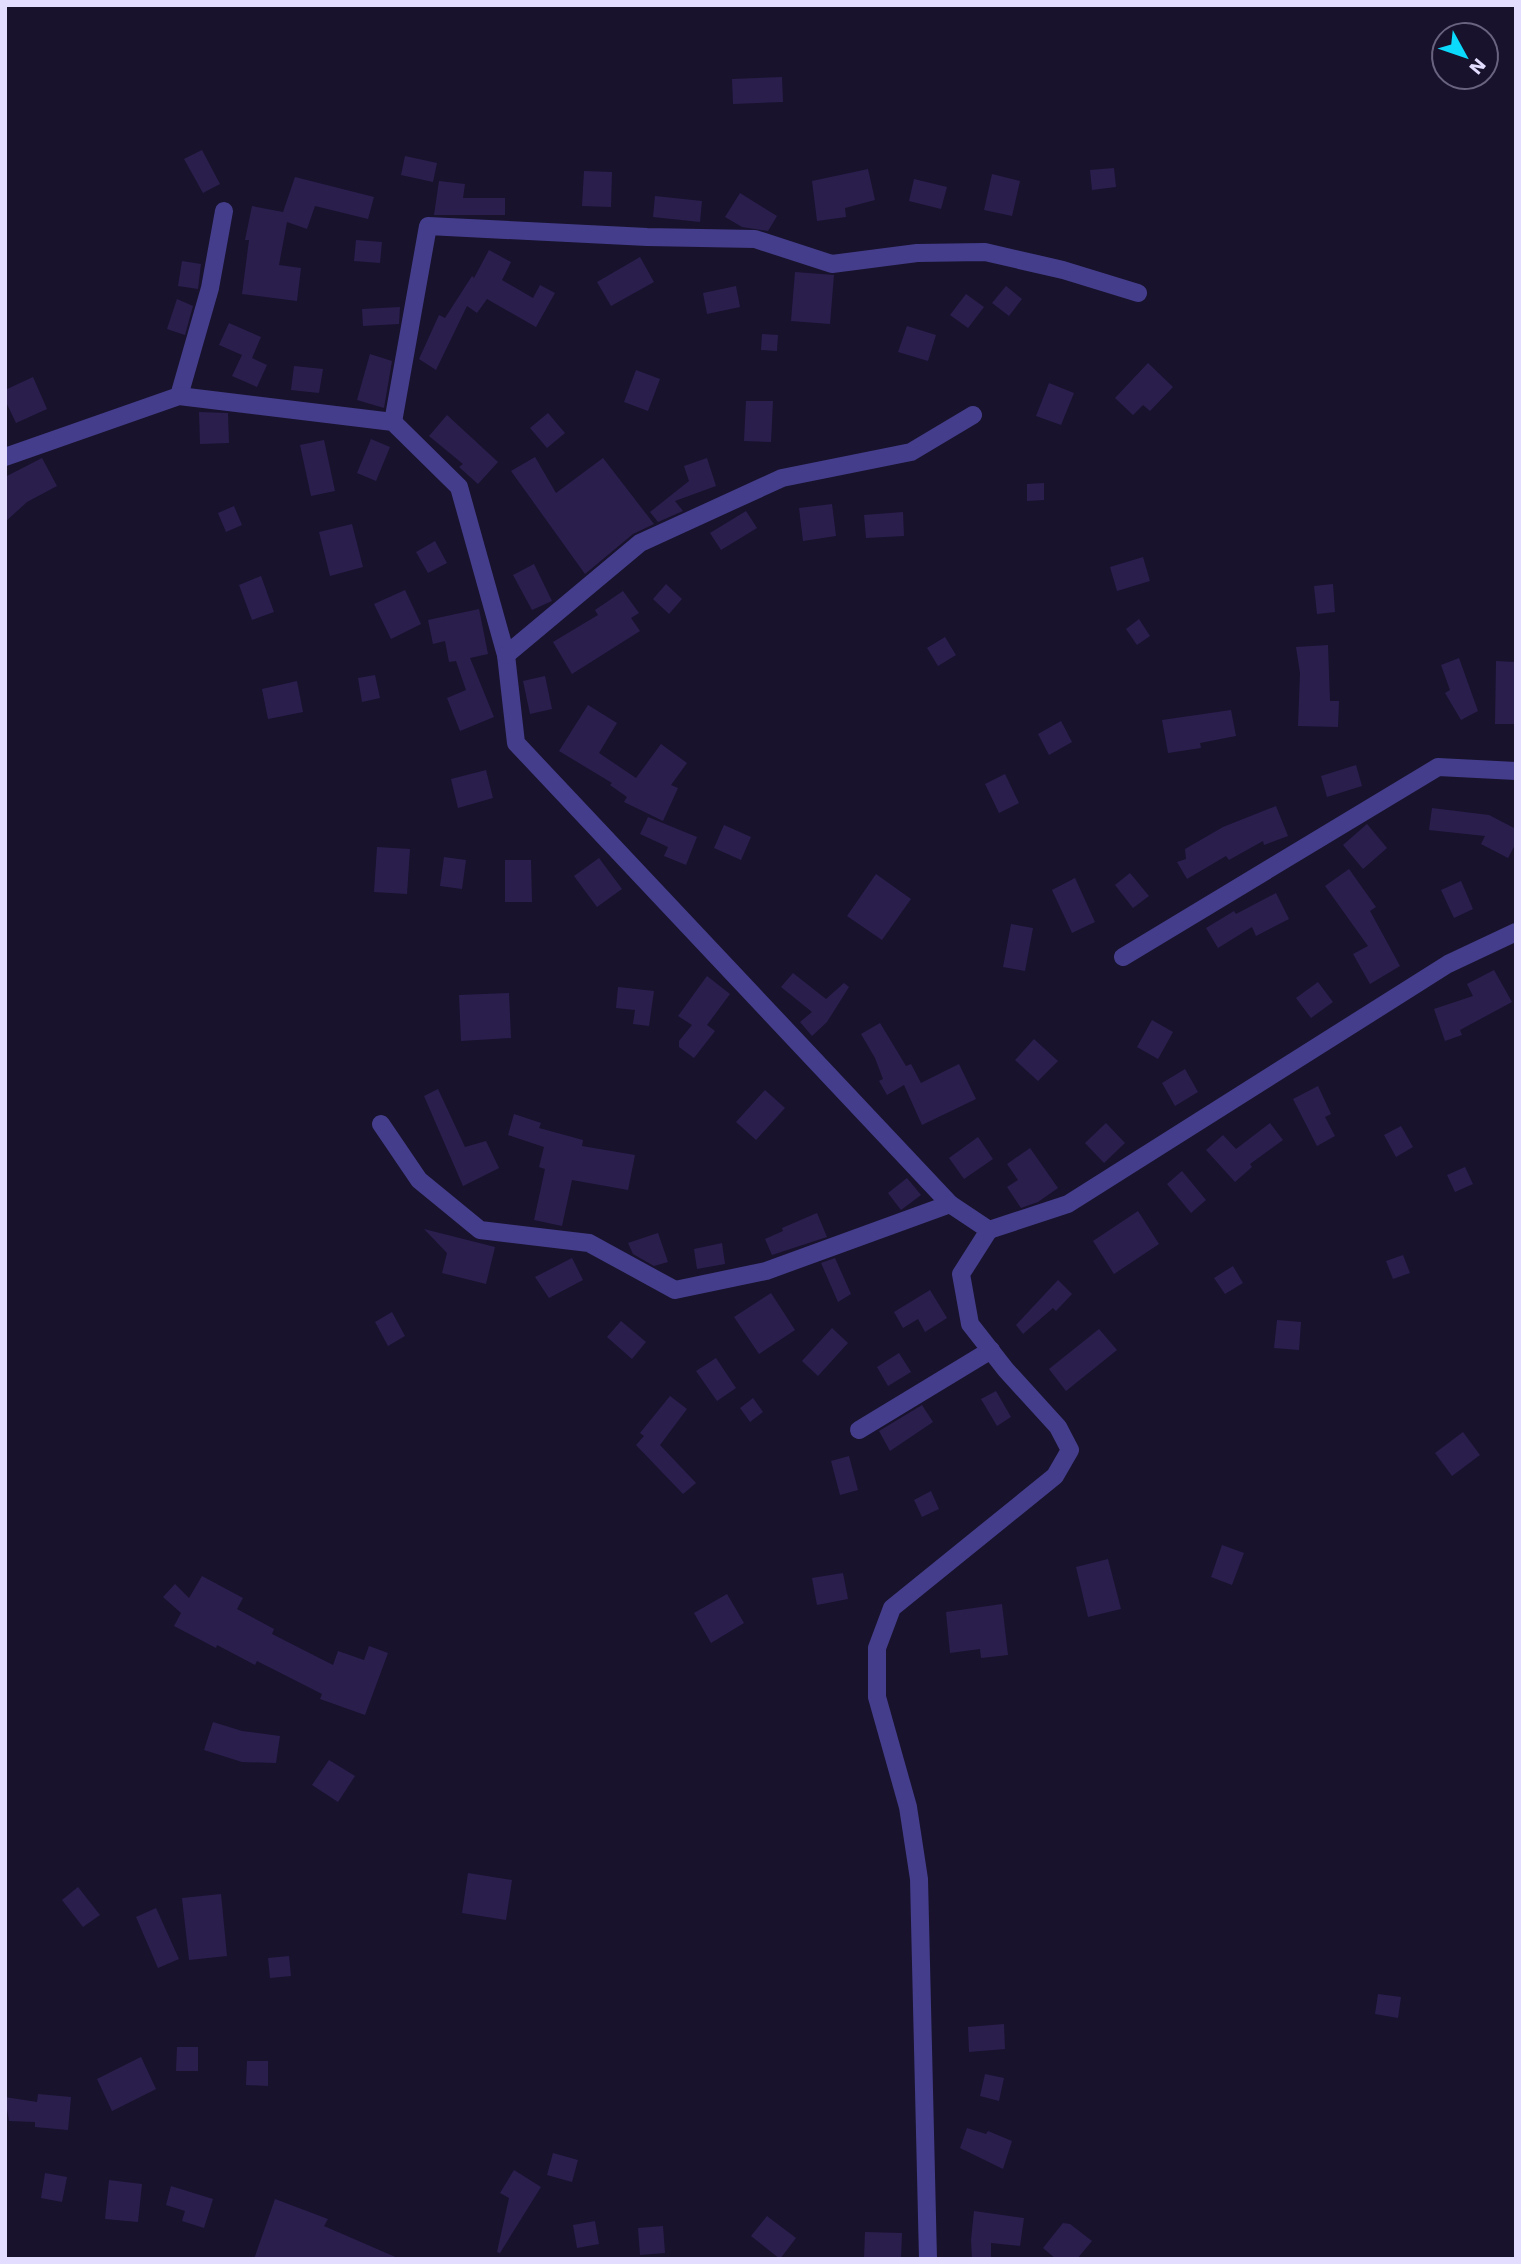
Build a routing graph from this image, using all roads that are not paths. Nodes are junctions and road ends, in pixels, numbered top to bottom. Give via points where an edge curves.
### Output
1 (224, 211) dead end
2 (1138, 293) dead end
3 (179, 396) junction
4 (972, 415) dead end
5 (393, 422) junction
6 (5, 457) edge
7 (506, 655) junction
8 (1516, 771) edge
9 (1516, 932) edge
10 (1124, 957) dead end
11 (381, 1124) dead end
12 (950, 1204) junction
13 (989, 1230) junction
14 (991, 1350) junction
15 (859, 1430) dead end
16 (928, 2259) edge

1 - 3 street via 210,288
2 - 5 street via 985,252 917,253 832,264 755,239 428,226
3 - 5 street
3 - 6 street
4 - 7 street via 911,452 782,478 640,543
5 - 7 street via 459,487
7 - 12 street via 516,743
8 - 10 street via 1438,767
9 - 13 street via 1448,964 1068,1204
11 - 12 street via 419,1180 480,1230 589,1243 675,1290 766,1271
12 - 13 street
13 - 14 street via 961,1274 971,1324
14 - 15 street
14 - 16 street via 1058,1427 1070,1450 1055,1476 892,1608 877,1648 877,1697 908,1807 919,1880

